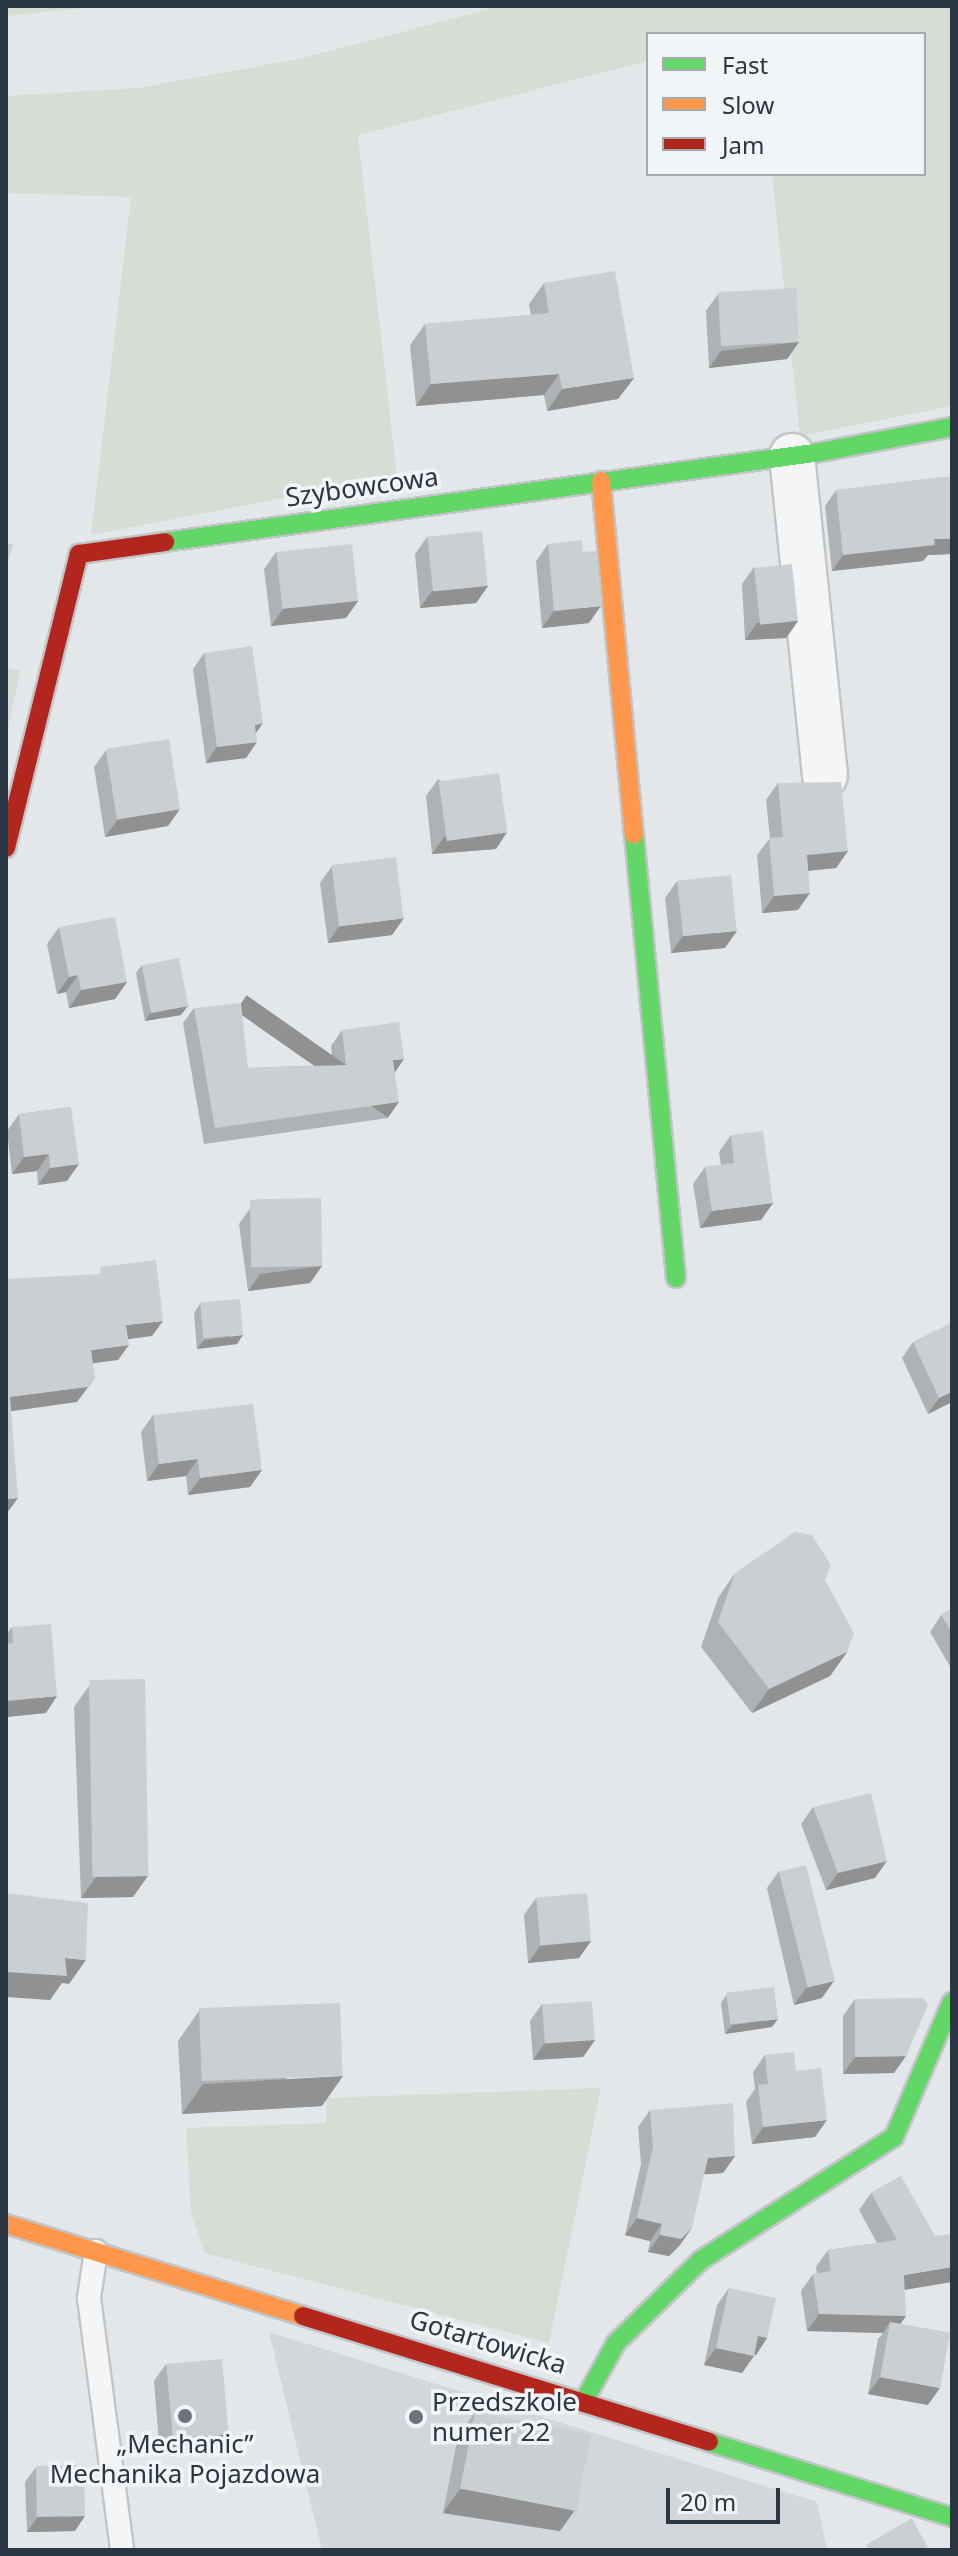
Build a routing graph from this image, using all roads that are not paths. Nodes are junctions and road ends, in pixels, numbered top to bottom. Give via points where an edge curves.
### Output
1 (952, 427) edge
2 (792, 456) junction
3 (601, 481) junction
4 (825, 775) dead end
5 (6, 848) edge
6 (676, 1278) dead end
7 (952, 2002) edge
8 (6, 2224) edge
9 (96, 2251) junction
10 (585, 2399) junction
11 (952, 2517) edge
12 (122, 2550) edge

1 - 2 street, Szybowcowa
2 - 3 street, Szybowcowa
2 - 4 street
3 - 5 street, Szybowcowa via 79,554
3 - 6 street
7 - 10 street via 894,2137 701,2260 616,2343
8 - 9 street, Gotartowicka
9 - 10 street, Gotartowicka
9 - 12 lane via 89,2298
10 - 11 street, Gotartowicka

